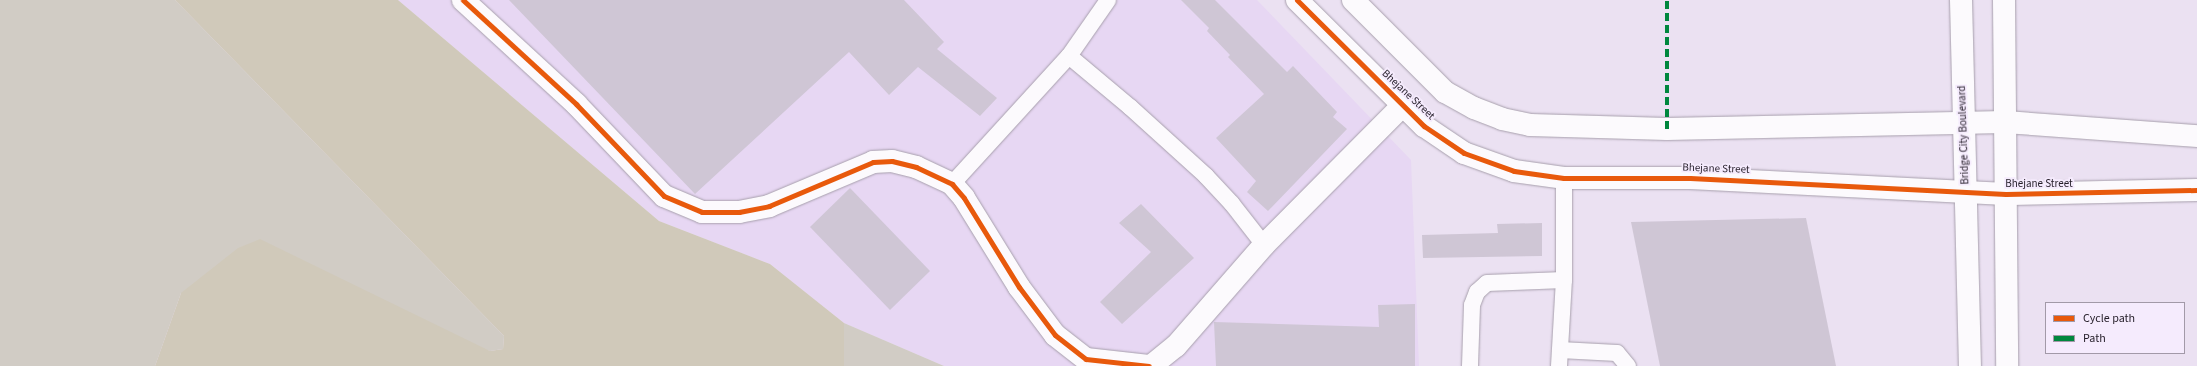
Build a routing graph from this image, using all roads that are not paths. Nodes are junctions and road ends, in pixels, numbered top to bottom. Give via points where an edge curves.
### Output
1 (463, 0) edge
2 (1108, 0) edge
3 (1297, 0) edge
4 (1353, 0) edge
5 (1961, 0) edge
6 (2004, 0) edge
7 (1069, 56) junction
8 (1403, 105) junction
9 (1963, 122) junction
10 (2005, 122) junction
11 (2197, 136) edge
12 (1564, 178) junction
13 (952, 184) junction
14 (2197, 190) edge
15 (1967, 191) junction
16 (2006, 194) junction
17 (1264, 245) junction
18 (1564, 280) junction
19 (1559, 358) edge
20 (1150, 366) edge
21 (1470, 366) edge
22 (1628, 366) edge
23 (1970, 366) edge
24 (2007, 366) edge

1 - 13 street via 576,104 664,196 686,207 716,214 769,206 874,162 892,161 916,167
2 - 7 lane
3 - 8 street, Bhejane Street
4 - 9 street via 1445,92 1474,108 1502,119 1530,124 1675,129 1817,128
5 - 9 street, Bridge City Boulevard
6 - 10 street
7 - 13 lane
7 - 17 lane via 1206,176
8 - 12 street, Bhejane Street via 1424,126 1464,153 1514,171
8 - 17 street
9 - 10 street
9 - 15 street, Bridge City Boulevard
10 - 11 street
10 - 16 street
12 - 15 street, Bhejane Street via 1690,178
12 - 18 lane
13 - 20 street via 964,198 1019,287 1055,335 1086,358
14 - 16 street, Bhejane Street
15 - 16 street, Bhejane Street
15 - 23 street, Bridge City Boulevard
16 - 24 street
17 - 20 street via 1176,346
18 - 19 lane
18 - 21 lane via 1487,283 1477,292 1472,305
19 - 22 lane via 1617,353

